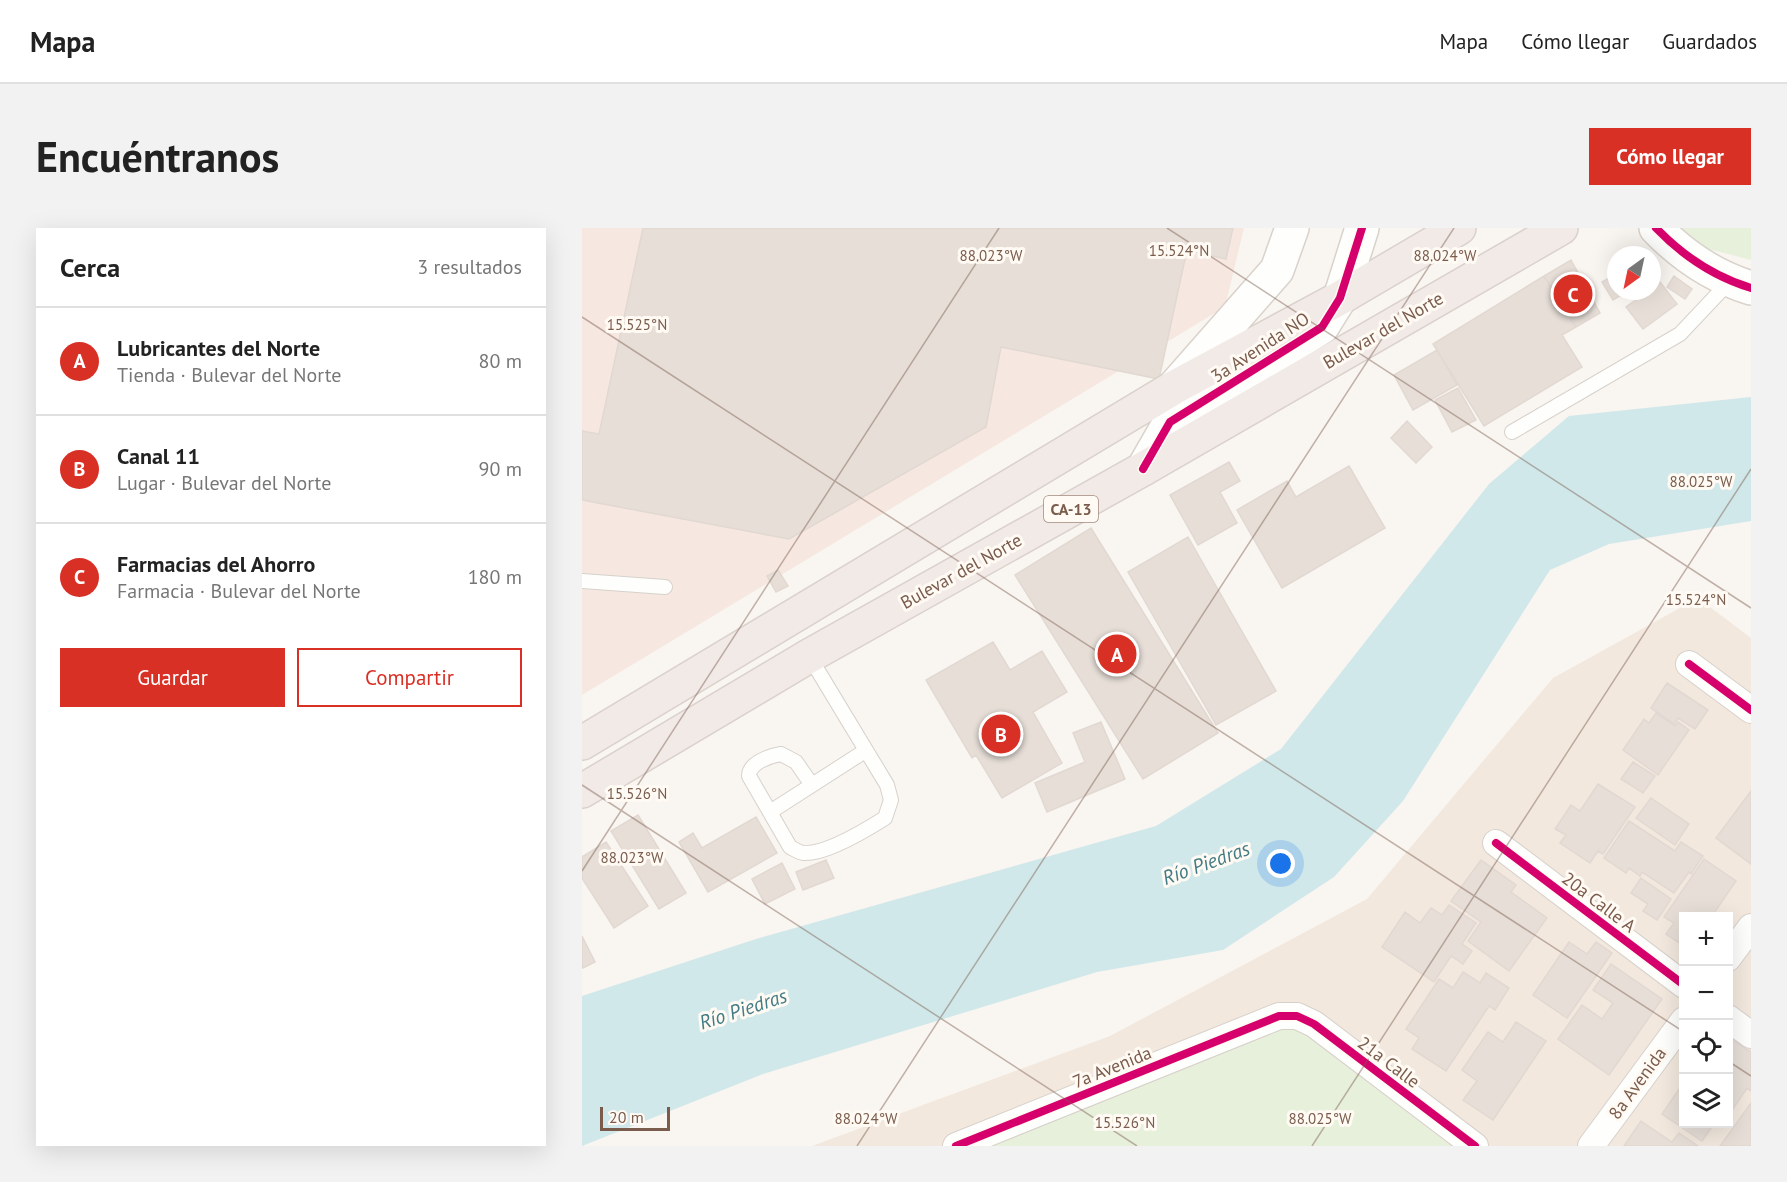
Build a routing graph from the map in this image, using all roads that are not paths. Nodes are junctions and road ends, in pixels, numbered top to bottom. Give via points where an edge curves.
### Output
1 (1292, 228) edge
2 (1362, 228) edge
3 (1459, 228) edge
4 (1561, 228) edge
5 (1656, 228) edge
6 (1741, 284) edge
7 (1340, 298) junction
8 (1175, 387) junction
9 (1512, 432) dead end
10 (1143, 469) junction
11 (582, 581) edge
12 (665, 587) dead end
13 (809, 656) junction
14 (1689, 664) dead end
15 (1751, 710) edge
16 (588, 732) edge
17 (866, 751) junction
18 (813, 785) junction
19 (582, 791) edge
20 (770, 812) junction
21 (1496, 843) dead end
22 (1751, 927) edge
23 (1733, 951) edge
24 (1679, 982) edge
25 (1279, 1016) joint
26 (1731, 1020) edge
27 (1679, 1025) edge
28 (1751, 1035) edge
29 (957, 1146) edge
30 (1475, 1146) edge
31 (1591, 1146) edge

1 - 8 street, 3a Avenida NO via 1277,270
2 - 7 street, 3a Avenida NO
3 - 7 highway, CA-13
4 - 10 highway, Bulevar del Norte / CA-13
5 - 6 street via 1686,255
6 - 9 lane via 1680,334
7 - 8 highway, CA-13
7 - 10 street, 3a Avenida NO via 1322,327 1170,422
8 - 16 highway, CA-13
10 - 13 highway, Bulevar del Norte / CA-13
11 - 12 lane
13 - 17 lane
13 - 19 highway, Bulevar del Norte / CA-13
14 - 15 street
17 - 18 lane
17 - 20 lane via 891,800 885,818 845,840 816,852 801,853 790,847
18 - 20 lane
18 - 20 lane via 796,762 781,754 752,766 748,776
21 - 24 street, 20a Calle A
22 - 23 street
25 - 29 street, 7a Avenida
25 - 30 street, 21a Calle via 1297,1016 1314,1024
26 - 28 street
27 - 31 street, 8a Avenida

